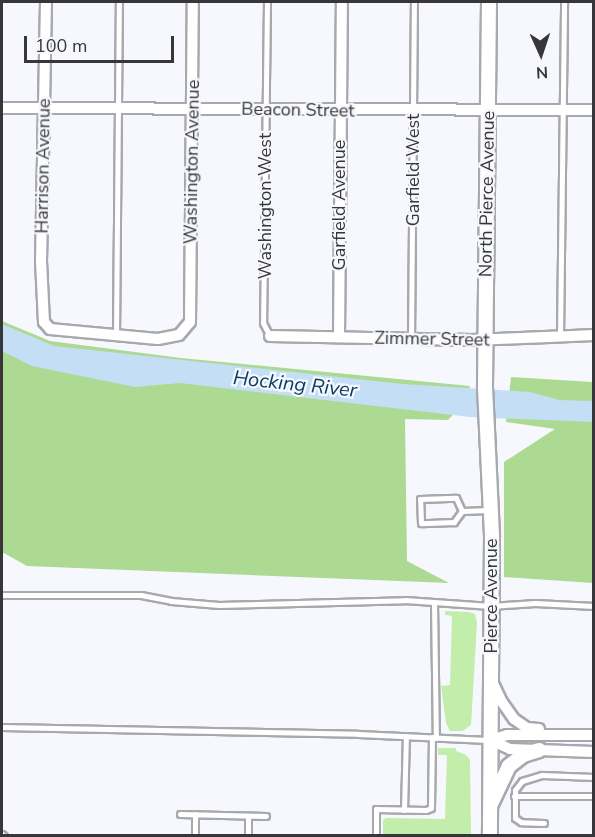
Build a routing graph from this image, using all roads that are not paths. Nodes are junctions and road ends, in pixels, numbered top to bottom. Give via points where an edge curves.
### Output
1 (46, 2) edge
2 (119, 2) edge
3 (193, 2) edge
4 (267, 2) edge
5 (342, 2) edge
6 (414, 2) edge
7 (489, 2) edge
8 (564, 2) edge
9 (118, 107) junction
10 (2, 108) edge
11 (45, 108) junction
12 (192, 109) junction
13 (266, 109) junction
14 (413, 109) junction
15 (487, 110) junction
16 (563, 110) junction
17 (594, 110) edge
18 (340, 111) junction
19 (594, 335) edge
20 (270, 336) joint
21 (339, 336) junction
22 (116, 337) junction
23 (560, 337) junction
24 (411, 339) junction
25 (485, 339) junction
26 (485, 387) joint
27 (491, 510) junction
28 (462, 511) junction
29 (2, 595) edge
30 (434, 603) junction
31 (491, 606) junction
32 (594, 606) edge
33 (490, 678) junction
34 (2, 727) edge
35 (562, 734) junction
36 (594, 735) edge
37 (406, 736) junction
38 (434, 738) junction
39 (490, 740) junction
40 (539, 750) junction
41 (594, 752) edge
42 (594, 777) edge
43 (514, 796) junction
44 (594, 796) edge
45 (490, 806) junction
46 (404, 810) junction
47 (180, 814) dead end
48 (195, 814) junction
49 (248, 816) junction
50 (266, 816) dead end
51 (544, 822) dead end
52 (195, 836) edge
53 (248, 836) edge
54 (376, 836) edge
55 (490, 836) edge

1 - 11 street, Harrison Avenue
2 - 9 lane
3 - 12 street, Washington Avenue
4 - 13 lane, Washington West
5 - 18 street, Garfield Avenue
6 - 14 lane, Garfield West
7 - 15 street, North Pierce Avenue
8 - 16 lane
9 - 11 street, Beacon Street
9 - 12 street, Beacon Street
9 - 22 lane
10 - 11 street, Beacon Street
11 - 22 street, Harrison Avenue via 41,261 44,322 50,329
12 - 13 street, Beacon Street
12 - 22 street, Washington Avenue via 190,322 179,334 158,339
13 - 18 street, Beacon Street
13 - 20 lane, Washington West via 263,323
14 - 15 street, Beacon Street
14 - 18 street, Beacon Street
14 - 24 lane, Garfield West
15 - 16 street, Beacon Street
15 - 25 street, North Pierce Avenue
16 - 17 street, Beacon Street
16 - 23 lane
18 - 21 street, Garfield Avenue
19 - 23 street, Zimmer Street
20 - 21 street, Zimmer Street
21 - 24 street, Zimmer Street
23 - 25 street, Zimmer Street
24 - 25 street, Zimmer Street
25 - 26 street, North Pierce Avenue
26 - 27 street, Pierce Avenue
27 - 28 lane
27 - 31 street, Pierce Avenue
28 - 28 lane via 456,498 420,500 421,523 454,522
29 - 30 lane via 141,595 219,604 405,600
30 - 31 lane
30 - 38 lane
31 - 32 lane
31 - 33 street, Pierce Avenue
33 - 35 street via 507,712 521,725
33 - 39 street, Pierce Avenue
34 - 37 lane
35 - 36 street
35 - 39 street via 507,735
37 - 38 lane
37 - 46 lane
38 - 39 lane
38 - 46 lane via 431,807
39 - 40 street via 510,749
39 - 45 street, Pierce Avenue
40 - 41 street
40 - 45 street, Pierce Avenue via 523,755 509,766
42 - 43 lane via 531,776 518,785
43 - 44 lane
43 - 51 lane via 516,821
45 - 55 street, Pierce Avenue
46 - 54 lane via 376,809
47 - 48 lane
48 - 49 lane
48 - 52 lane
49 - 50 lane
49 - 53 lane

